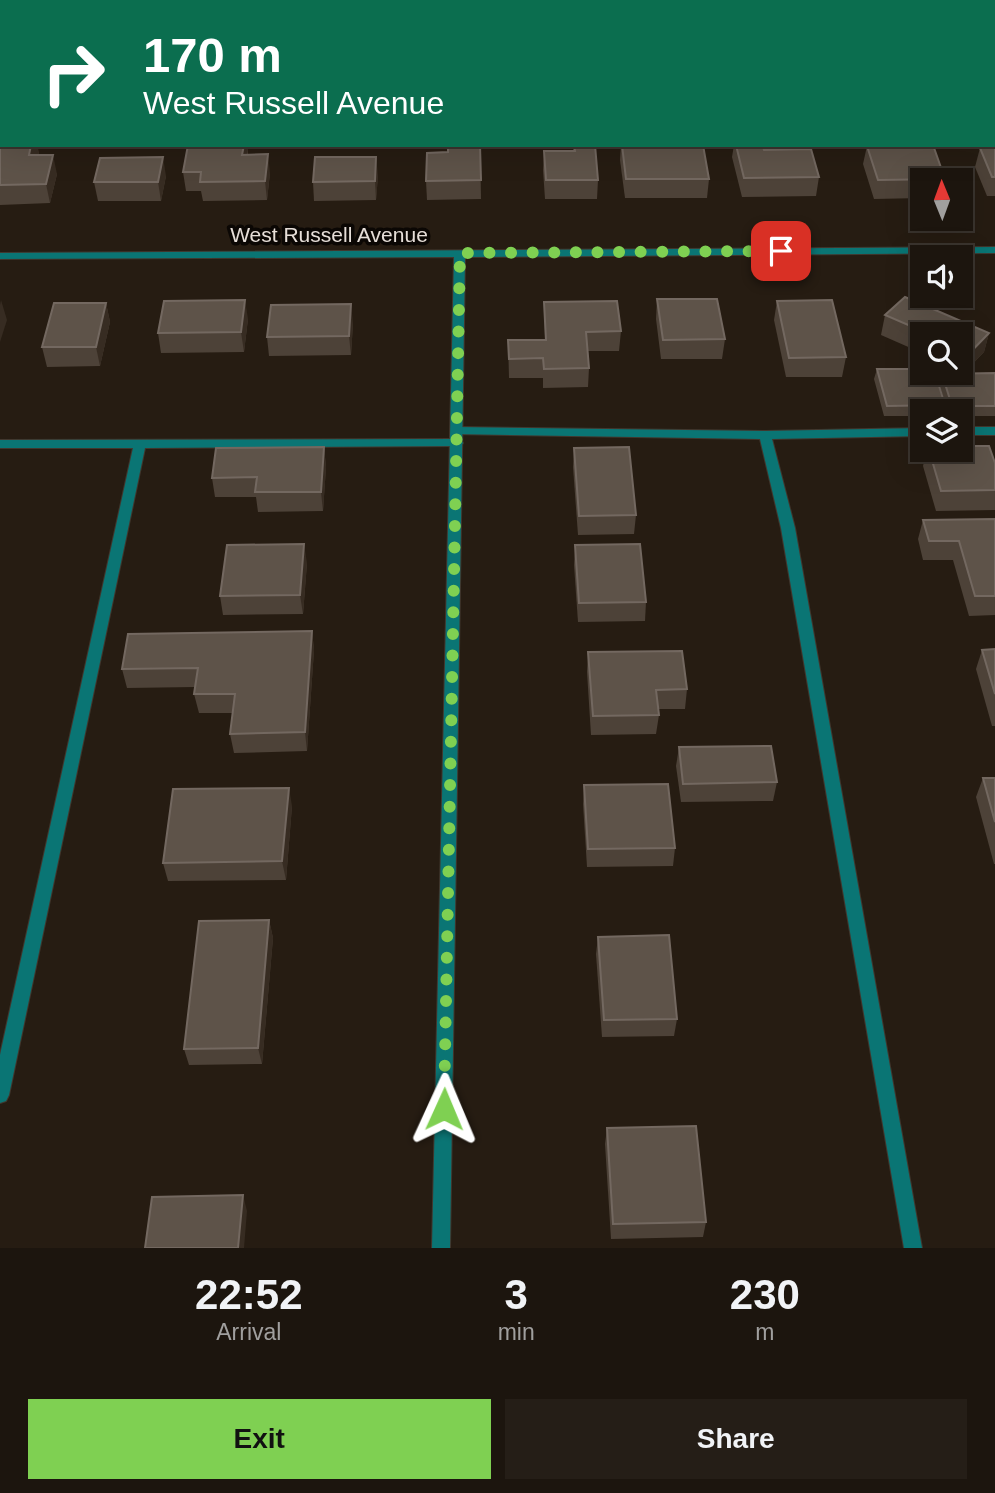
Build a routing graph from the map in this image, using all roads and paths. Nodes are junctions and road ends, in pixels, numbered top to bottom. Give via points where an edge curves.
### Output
1 (995, 250) edge
2 (460, 253) junction
3 (0, 256) edge
4 (973, 431) edge
5 (995, 431) edge
6 (910, 432) edge
7 (765, 435) junction
8 (457, 437) junction
9 (0, 444) edge
10 (140, 444) junction
11 (0, 1095) edge
12 (441, 1248) edge
13 (914, 1248) edge

1 - 2 street, West Russell Avenue
2 - 3 street, West Russell Avenue
2 - 8 street
4 - 5 street
6 - 7 street
7 - 8 street
7 - 13 street via 788,528
8 - 10 street
8 - 12 street
9 - 10 street
10 - 11 street

